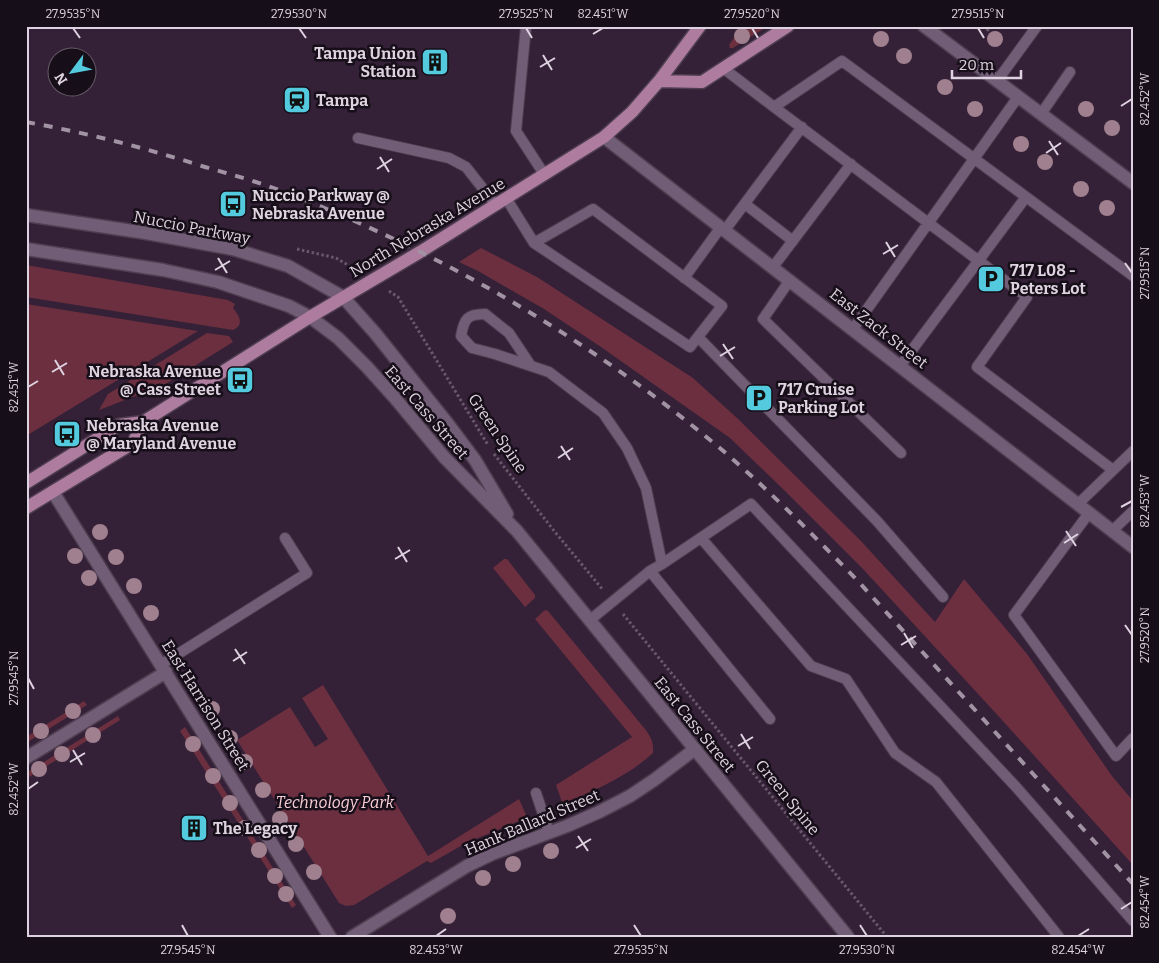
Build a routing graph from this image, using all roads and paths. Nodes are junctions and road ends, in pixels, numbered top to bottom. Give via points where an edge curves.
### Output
1 (526, 26) edge
2 (700, 26) edge
3 (788, 26) edge
4 (924, 26) edge
5 (990, 26) edge
6 (1037, 26) edge
7 (986, 31) dead end
8 (723, 68) junction
9 (1070, 72) dead end
10 (659, 81) junction
11 (996, 81) junction
12 (1018, 97) junction
13 (774, 106) junction
14 (1041, 114) junction
15 (802, 127) junction
16 (604, 137) junction
17 (358, 138) dead end
18 (974, 159) junction
19 (851, 164) junction
20 (544, 174) junction
21 (1133, 183) edge
22 (1026, 197) junction
23 (500, 201) junction
24 (745, 204) junction
25 (26, 215) edge
26 (929, 222) junction
27 (723, 229) junction
28 (793, 241) junction
29 (534, 243) junction
30 (26, 249) edge
31 (979, 260) junction
32 (773, 267) junction
33 (1133, 276) edge
34 (684, 278) junction
35 (790, 280) junction
36 (343, 297) junction
37 (398, 297) dead end
38 (310, 317) junction
39 (853, 329) junction
40 (698, 337) junction
41 (531, 366) junction
42 (900, 366) junction
43 (143, 422) junction
44 (488, 445) dead end
45 (1133, 450) edge
46 (494, 453) dead end
47 (901, 453) dead end
48 (1112, 470) junction
49 (26, 483) edge
50 (54, 492) junction
51 (1078, 504) junction
52 (26, 508) edge
53 (1133, 511) edge
54 (1089, 513) junction
55 (517, 531) junction
56 (1112, 531) junction
57 (285, 538) dead end
58 (702, 538) junction
59 (1133, 547) edge
60 (662, 564) junction
61 (650, 571) junction
62 (589, 575) dead end
63 (943, 598) dead end
64 (590, 620) junction
65 (632, 625) dead end
66 (164, 668) junction
67 (770, 719) dead end
68 (1133, 738) edge
69 (695, 749) junction
70 (26, 758) edge
71 (536, 793) dead end
72 (549, 832) junction
73 (1133, 921) edge
74 (330, 937) edge
75 (352, 937) edge
76 (848, 937) edge
77 (887, 937) edge
78 (1059, 937) edge

1 - 20 lane via 516,131
2 - 10 main road, North Nebraska Avenue
3 - 8 main road
4 - 11 street
5 - 7 path
6 - 11 lane
8 - 10 main road via 702,82
8 - 13 lane
9 - 14 lane
10 - 16 main road, North Nebraska Avenue
11 - 12 street
12 - 14 street
12 - 18 lane
13 - 15 lane
13 - 18 lane via 842,61
14 - 21 street
15 - 19 lane
15 - 24 lane
16 - 20 main road, North Nebraska Avenue
16 - 27 street, East Zack Street
17 - 23 lane via 449,158 466,167
18 - 22 lane
18 - 26 lane
19 - 26 lane
19 - 28 lane
20 - 23 main road, North Nebraska Avenue
22 - 31 lane
22 - 33 lane
23 - 29 lane
23 - 36 main road, North Nebraska Avenue
24 - 27 lane
24 - 28 lane
25 - 36 street, Nuccio Parkway via 233,249 288,266
26 - 31 lane
26 - 39 lane
27 - 32 street, East Zack Street
27 - 34 lane
28 - 32 lane
29 - 34 lane via 593,209
29 - 40 lane via 690,347
30 - 38 street via 164,270 218,282 289,306
31 - 42 lane
31 - 48 lane via 1027,297 977,367
32 - 35 street, East Zack Street
34 - 40 lane via 722,306
35 - 39 street, East Zack Street
35 - 47 lane via 763,319
36 - 38 main road, North Nebraska Avenue
36 - 55 street, East Cass Street via 376,333 475,460
37 - 44 path, Green Spine
38 - 43 main road, North Nebraska Avenue
38 - 55 street, East Cass Street via 368,367 444,457
39 - 42 street, East Zack Street
40 - 63 lane via 877,521
41 - 41 lane via 472,348 461,336 464,323 474,314 486,314 510,333
41 - 60 lane via 549,372 603,413 627,448 646,488
42 - 51 street, East Zack Street
43 - 49 main road, North Nebraska Avenue via 119,425
43 - 50 main road via 133,443
45 - 48 lane
46 - 62 path, Green Spine
48 - 51 lane
50 - 52 main road
50 - 66 street, East Harrison Street
51 - 54 street, East Zack Street
53 - 56 lane
54 - 56 street, East Zack Street
54 - 68 lane via 1014,615 1116,756
55 - 64 street, East Cass Street
56 - 59 street, East Zack Street
57 - 66 lane via 307,573
58 - 60 lane
58 - 73 lane via 751,504 1017,788
58 - 78 lane via 810,666 846,679 895,753 936,782
60 - 61 lane
61 - 64 lane
61 - 67 lane
64 - 69 street, East Cass Street
65 - 77 path, Green Spine
66 - 70 street
66 - 74 street, East Harrison Street
69 - 72 street, Hank Ballard Street via 630,796
69 - 76 street, East Cass Street
71 - 72 lane
72 - 75 street, Hank Ballard Street via 467,866

